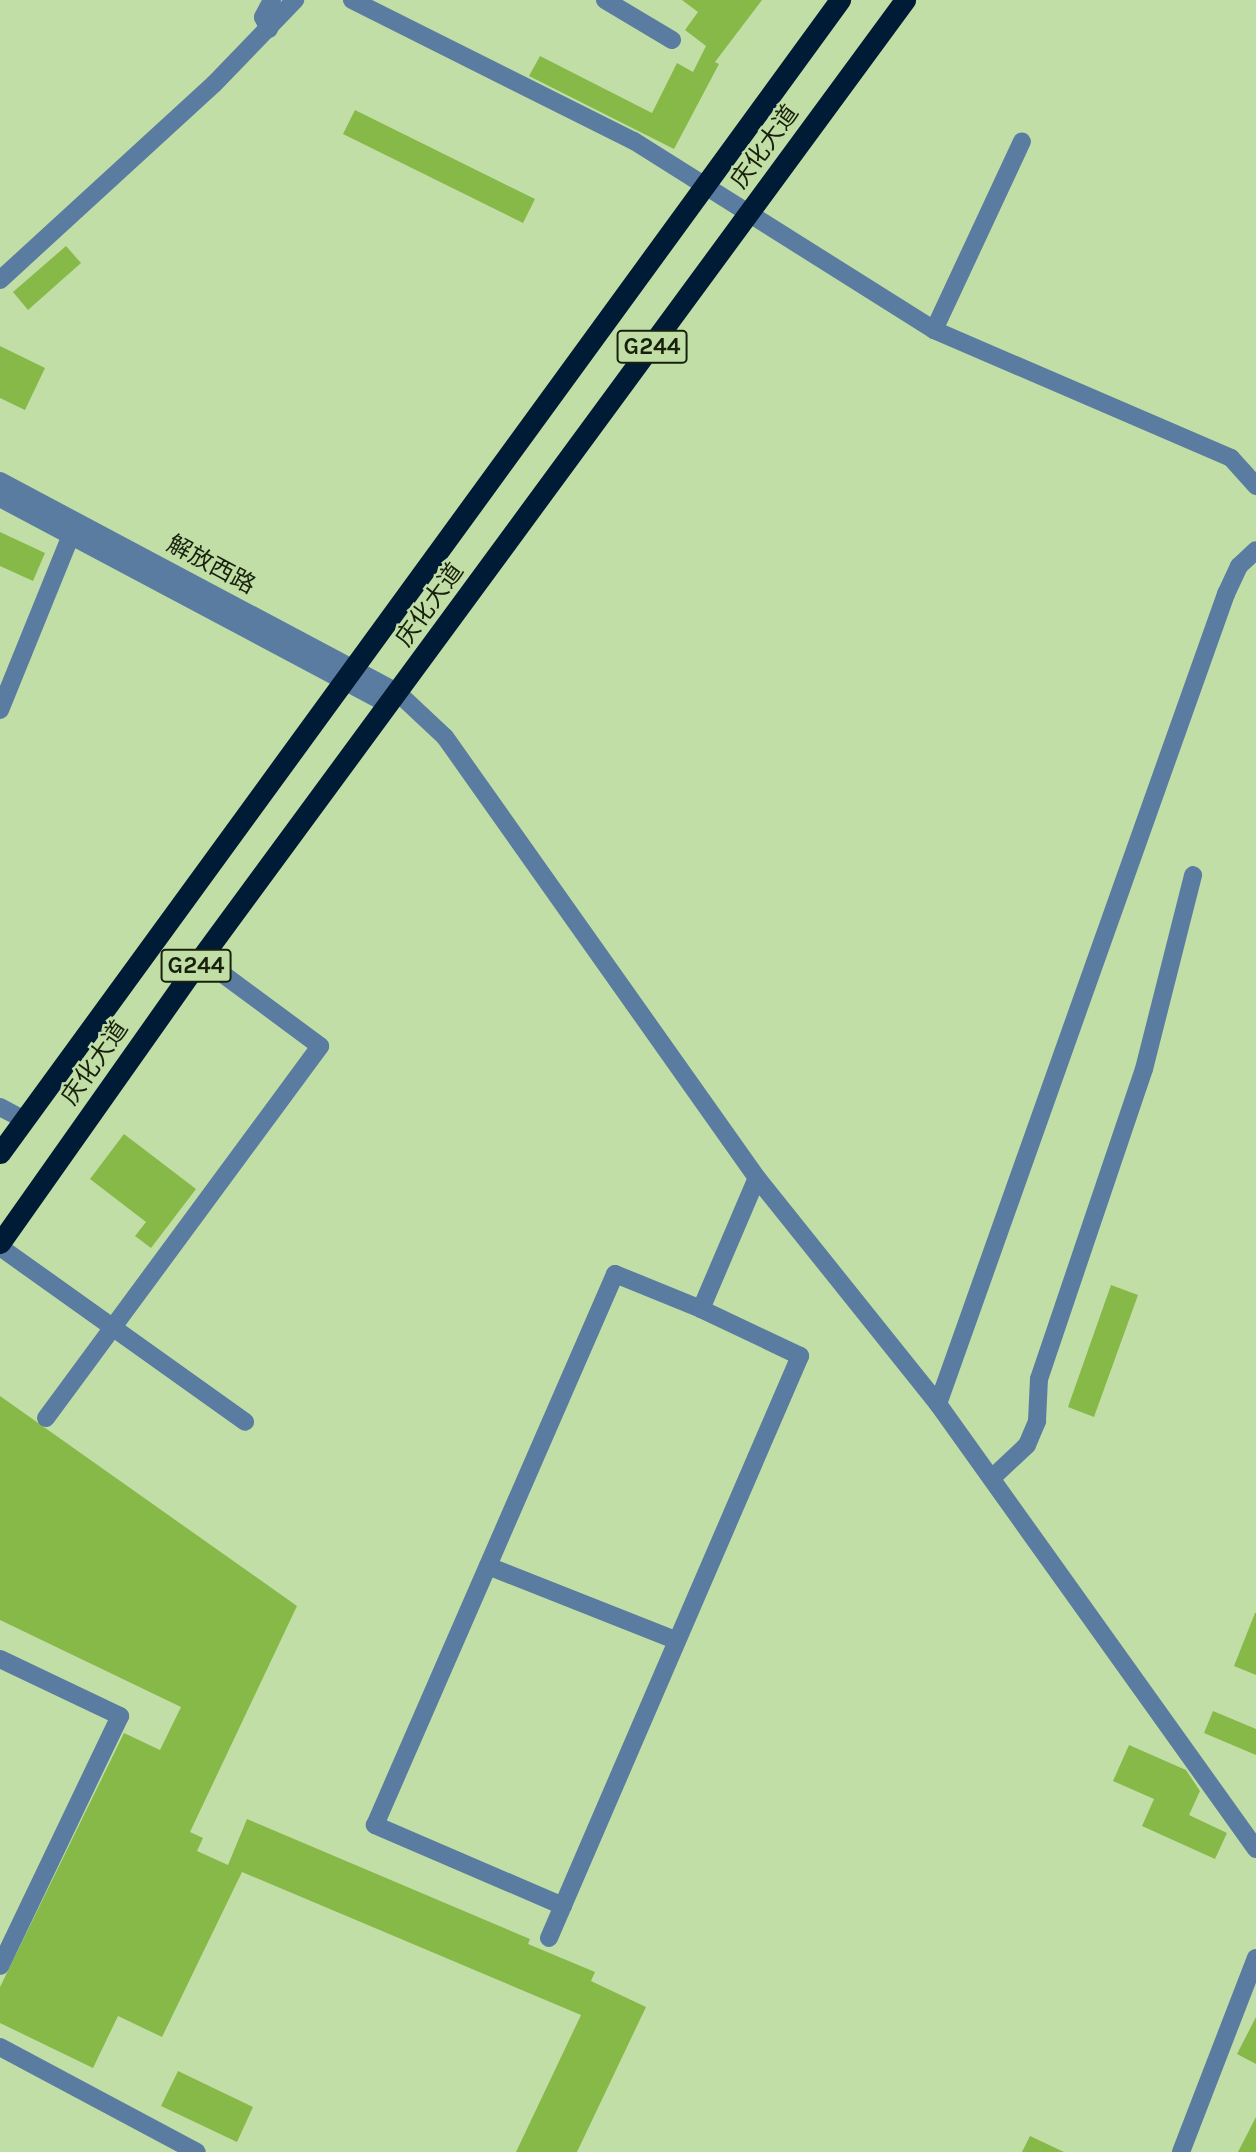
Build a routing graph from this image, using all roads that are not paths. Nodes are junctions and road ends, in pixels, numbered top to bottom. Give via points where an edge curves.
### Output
1 (272, 0) edge
2 (284, 0) edge
3 (295, 0) edge
4 (352, 0) edge
5 (605, 0) edge
6 (840, 0) edge
7 (905, 0) edge
8 (267, 25) junction
9 (672, 40) dead end
10 (1022, 141) dead end
11 (708, 184) junction
12 (750, 212) junction
13 (0, 280) edge
14 (934, 330) junction
15 (0, 481) edge
16 (1256, 486) edge
17 (0, 498) edge
18 (73, 528) junction
19 (1256, 550) edge
20 (349, 676) junction
21 (393, 699) junction
22 (0, 710) edge
23 (1193, 875) dead end
24 (201, 958) junction
25 (0, 1107) edge
26 (24, 1120) junction
27 (0, 1153) edge
28 (757, 1178) junction
29 (0, 1245) edge
30 (701, 1309) junction
31 (113, 1327) junction
32 (938, 1404) junction
33 (46, 1418) dead end
34 (245, 1422) dead end
35 (992, 1478) junction
36 (488, 1566) junction
37 (677, 1641) junction
38 (0, 1659) edge
39 (1256, 1849) edge
40 (563, 1906) junction
41 (549, 1938) dead end
42 (1256, 1958) edge
43 (0, 1966) edge
44 (0, 2047) edge
45 (168, 2146) edge
46 (197, 2152) edge
47 (1181, 2152) edge

1 - 8 street
2 - 8 street
3 - 8 street
4 - 11 street via 634,141
5 - 9 street
6 - 11 highway, 庆化大道 / G244
7 - 12 highway, 庆化大道 / G244
8 - 13 street
10 - 14 street
11 - 12 street
11 - 20 highway, 庆化大道 / G244
12 - 14 street via 809,254
12 - 21 highway, 庆化大道 / G244
14 - 16 street via 1231,458
15 - 18 street, 解放西路
17 - 18 street, 解放西路
18 - 20 street, 解放西路
18 - 22 street
19 - 32 street via 1239,566 1226,594
20 - 21 street, 解放西路
20 - 26 highway, 庆化大道 / G244
21 - 24 highway, 庆化大道 / G244
21 - 28 street, 解放西路 via 445,737 464,762
23 - 35 street via 1144,1069 1039,1379 1037,1422 1027,1445
24 - 29 highway, 庆化大道 / G244
24 - 31 street via 320,1046
25 - 26 street
26 - 27 highway, 庆化大道 / G244
28 - 30 street
28 - 32 street, 解放西路
29 - 31 street
30 - 36 street via 615,1274
30 - 37 street via 800,1356
31 - 33 street
31 - 34 street
32 - 35 street, 解放西路
35 - 39 street, 解放西路
36 - 37 street
36 - 40 street via 375,1825
37 - 40 street
38 - 43 street via 120,1716
40 - 41 street
42 - 47 street
44 - 45 street
45 - 46 street

